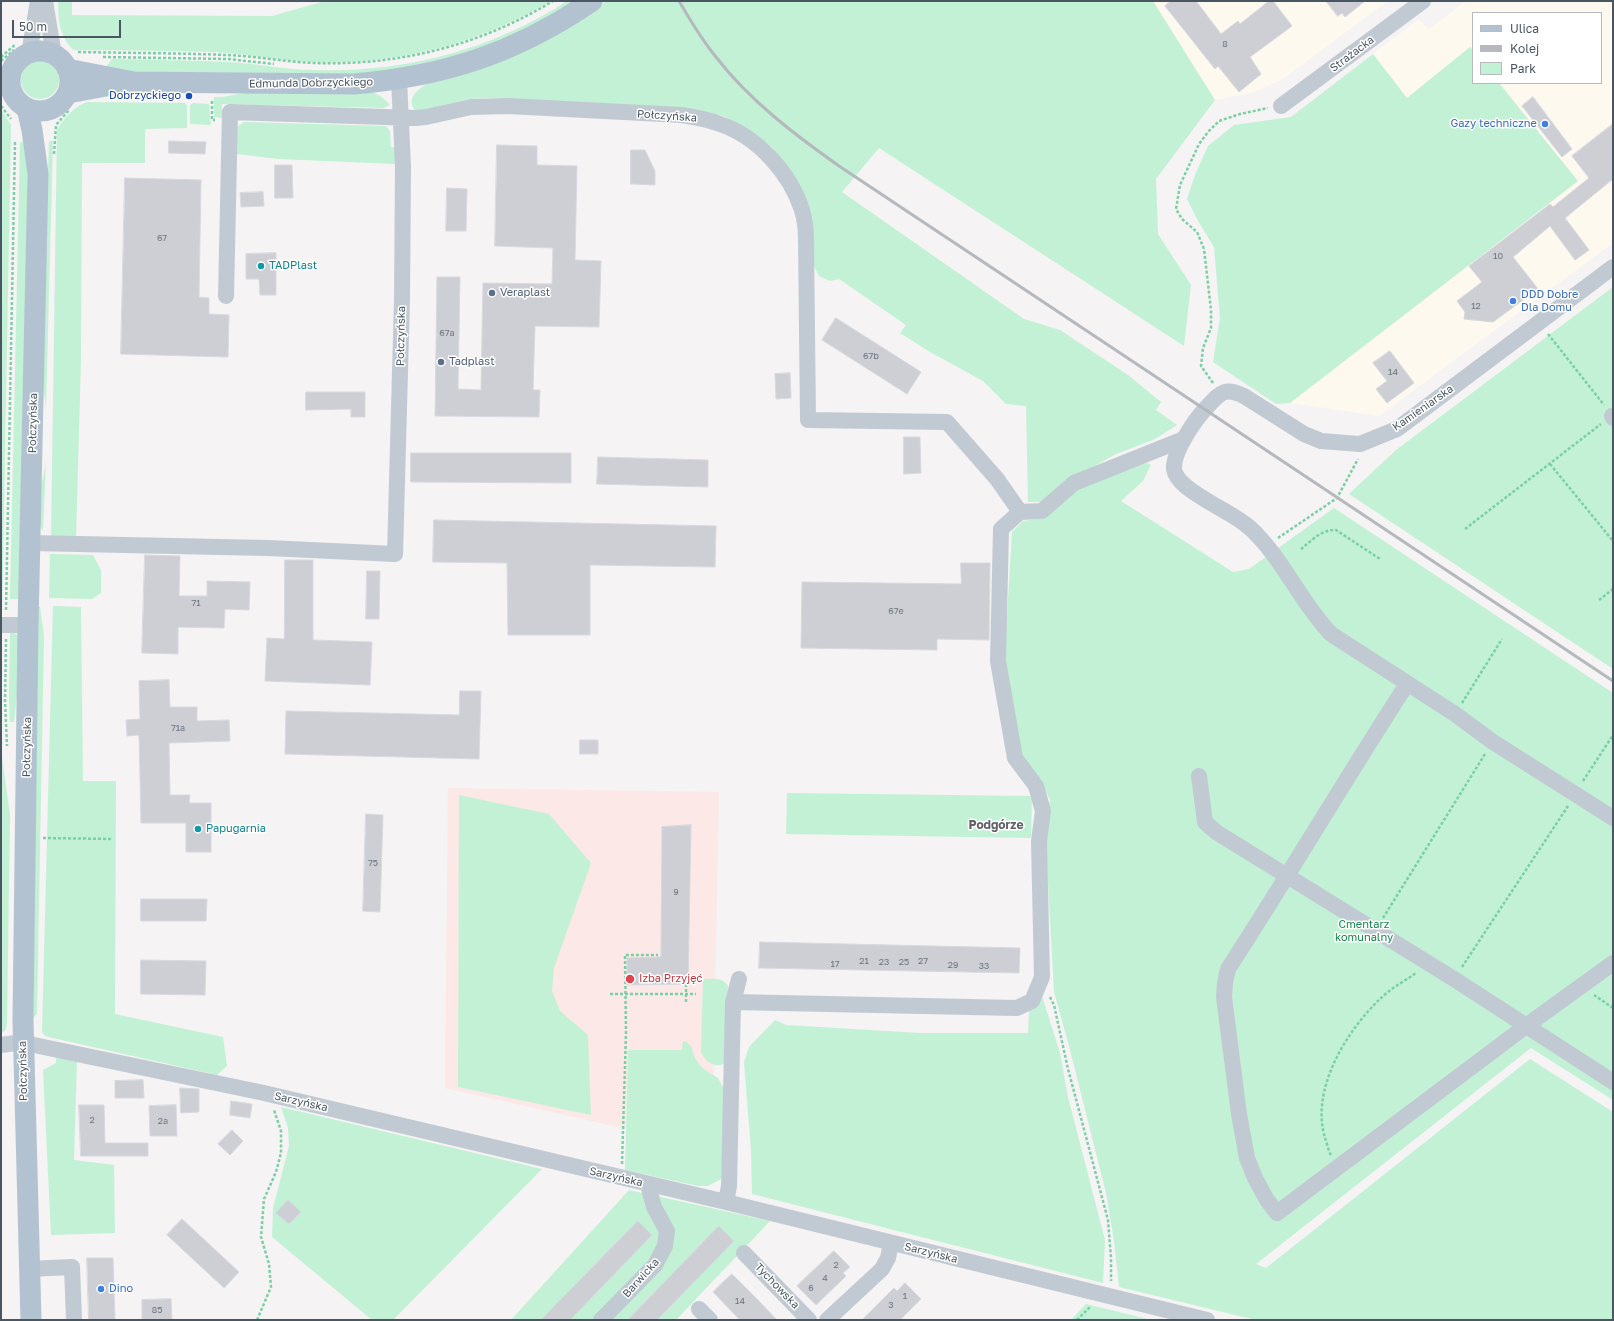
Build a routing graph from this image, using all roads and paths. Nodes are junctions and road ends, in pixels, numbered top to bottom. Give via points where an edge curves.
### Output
1 (38, 1) edge
2 (45, 1) edge
3 (554, 1) edge
4 (592, 1) edge
5 (1423, 1) edge
6 (29, 54) junction
7 (99, 57) dead end
8 (64, 59) junction
9 (280, 65) dead end
10 (7, 69) edge
11 (399, 79) junction
12 (134, 82) junction
13 (6, 91) edge
14 (204, 100) dead end
15 (64, 103) junction
16 (1281, 106) joint
17 (27, 108) junction
18 (401, 117) junction
19 (230, 121) junction
20 (54, 137) dead end
21 (38, 174) junction
22 (1613, 267) edge
23 (226, 296) dead end
24 (1546, 332) dead end
25 (1220, 393) junction
26 (1612, 417) edge
27 (1184, 439) junction
28 (1358, 458) dead end
29 (1550, 464) junction
30 (1020, 512) junction
31 (1465, 529) dead end
32 (1613, 540) edge
33 (30, 543) junction
34 (1267, 547) junction
35 (1301, 549) dead end
36 (1380, 559) dead end
37 (1613, 589) edge
38 (1599, 600) dead end
39 (28, 624) junction
40 (1, 625) edge
41 (1502, 639) dead end
42 (1407, 684) junction
43 (1455, 714) junction
44 (1613, 735) edge
45 (1493, 742) junction
46 (1199, 776) dead end
47 (1575, 794) junction
48 (1613, 818) edge
49 (42, 838) dead end
50 (113, 839) dead end
51 (1288, 876) junction
52 (1376, 930) junction
53 (658, 955) dead end
54 (1613, 962) edge
55 (1429, 964) junction
56 (1042, 976) junction
57 (739, 979) dead end
58 (1454, 979) junction
59 (686, 984) dead end
60 (1580, 986) junction
61 (626, 993) junction
62 (610, 994) dead end
63 (686, 994) junction
64 (696, 994) dead end
65 (686, 1002) dead end
66 (733, 1002) junction
67 (1613, 1008) edge
68 (1526, 1026) junction
69 (23, 1044) junction
70 (1, 1045) edge
71 (1613, 1082) edge
72 (264, 1093) junction
73 (1339, 1166) junction
74 (621, 1178) junction
75 (648, 1185) junction
76 (726, 1202) junction
77 (891, 1243) junction
78 (744, 1252) dead end
79 (29, 1270) junction
80 (1110, 1296) junction
81 (698, 1309) dead end
82 (31, 1320) edge
83 (74, 1320) edge
84 (257, 1320) edge
85 (601, 1320) edge
86 (710, 1320) edge
87 (809, 1320) edge
88 (827, 1320) edge
89 (1207, 1320) edge

1 - 6 street
2 - 8 street via 51,42
3 - 8 path via 514,23 472,40 424,54 381,61 315,63 228,55 97,53
4 - 11 main road, Edmunda Dobrzyckiego via 550,28 507,49 465,65
5 - 16 street, Strażacka
6 - 8 main road via 42,52
6 - 10 main road
7 - 9 path via 228,59
8 - 12 main road, Edmunda Dobrzyckiego
8 - 15 main road via 70,81
10 - 13 main road via 10,82
11 - 12 main road, Edmunda Dobrzyckiego via 354,84
11 - 18 street, Połczyńska
12 - 15 main road, Edmunda Dobrzyckiego
13 - 17 main road
14 - 19 path via 212,100 212,120
15 - 17 main road via 38,112
15 - 20 path
15 - 21 main road, Połczyńska via 49,120
16 - 25 path via 1219,121 1199,144 1180,185 1176,209 1182,219 1197,232 1204,249 1211,328 1203,348 1201,366
17 - 21 main road, Połczyńska
18 - 19 street via 230,112
18 - 30 street, Połczyńska via 426,117 471,107 508,106 681,115 722,124 740,133 776,164 800,204 805,223 808,420 947,422 997,479
18 - 33 street, Połczyńska via 402,299 395,554 268,548
19 - 23 street
21 - 33 main road, Połczyńska
22 - 25 street, Kamieniarska via 1397,429 1360,444 1321,441 1304,434 1235,392
24 - 26 path
25 - 27 street
26 - 29 path
27 - 30 street via 1074,483 1042,511
27 - 34 street via 1176,457 1174,470 1182,484 1249,528
28 - 34 path via 1337,498
29 - 31 path
29 - 32 path
30 - 56 street via 1001,530 998,661 1015,758 1036,786 1043,811 1039,841
33 - 39 main road, Połczyńska
34 - 42 street via 1318,621 1331,634
35 - 36 path via 1327,531 1336,530
37 - 38 path
39 - 40 street
39 - 69 main road, Połczyńska
41 - 43 path
42 - 43 street
42 - 51 street via 1347,777
43 - 45 street
44 - 47 path
45 - 47 street
45 - 52 path
46 - 51 street via 1205,822 1216,832
47 - 48 street
47 - 58 path
49 - 50 path
51 - 52 street
51 - 73 street via 1228,969 1225,983 1224,997 1243,1138 1255,1178 1277,1213
52 - 55 street
53 - 61 path via 625,955
54 - 60 street
55 - 58 street
55 - 73 path via 1382,997 1358,1023 1345,1041 1328,1075 1322,1102 1321,1126 1329,1152
56 - 66 street via 1032,1001 1017,1008
56 - 80 path via 1054,1005 1068,1069 1108,1220
57 - 66 street
58 - 68 street
59 - 63 path
60 - 67 path
60 - 68 street
61 - 62 path
61 - 63 path
61 - 74 path
63 - 64 path
63 - 65 path
66 - 76 street via 729,1186
68 - 71 street
68 - 73 street
69 - 70 street, Sarzyńska
69 - 72 street, Sarzyńska via 49,1047
69 - 79 main road, Połczyńska
72 - 74 street, Sarzyńska
72 - 84 path via 273,1108 281,1131 281,1153 264,1199 261,1237 269,1264 271,1287
74 - 75 street, Sarzyńska
75 - 76 street, Sarzyńska
75 - 85 street, Barwicka via 654,1207 666,1231 665,1246 655,1265
76 - 77 street, Sarzyńska
77 - 80 street, Sarzyńska
77 - 88 street via 888,1258 882,1269
78 - 87 street, Tychowska
79 - 82 main road, Połczyńska
79 - 83 street via 72,1268
80 - 89 street, Sarzyńska
81 - 86 street

